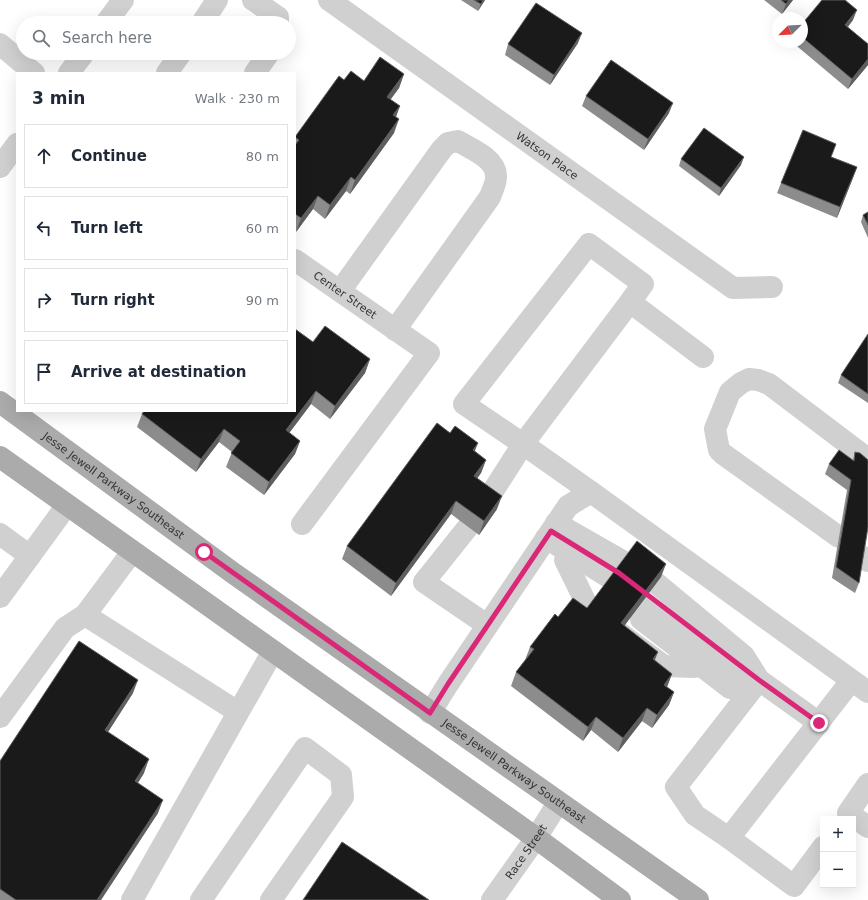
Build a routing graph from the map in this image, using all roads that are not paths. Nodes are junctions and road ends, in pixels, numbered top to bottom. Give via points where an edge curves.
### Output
1 (123, 0) edge
2 (217, 0) edge
3 (253, 0) edge
4 (329, 0) edge
5 (111, 16) edge
6 (207, 16) edge
7 (275, 16) edge
8 (0, 44) edge
9 (16, 58) edge
10 (19, 60) edge
11 (79, 60) edge
12 (176, 60) edge
13 (264, 60) edge
14 (33, 72) edge
15 (70, 72) edge
16 (168, 72) edge
17 (257, 72) edge
18 (16, 145) edge
19 (0, 167) edge
20 (296, 261) edge
21 (772, 287) dead end
22 (340, 291) junction
23 (630, 302) junction
24 (395, 330) junction
25 (703, 357) dead end
26 (0, 402) edge
27 (523, 444) junction
28 (0, 457) edge
29 (868, 459) edge
30 (591, 492) junction
31 (486, 502) edge
32 (67, 505) junction
33 (302, 524) dead end
34 (468, 527) edge
35 (0, 534) edge
36 (549, 534) junction
37 (839, 537) dead end
38 (132, 552) junction
39 (30, 556) junction
40 (0, 597) edge
41 (85, 615) junction
42 (487, 626) junction
43 (273, 651) junction
44 (860, 687) edge
45 (752, 689) junction
46 (238, 712) junction
47 (430, 713) junction
48 (0, 717) edge
49 (819, 723) junction
50 (868, 784) edge
51 (558, 803) junction
52 (846, 816) edge
53 (856, 821) edge
54 (868, 827) edge
55 (536, 838) junction
56 (729, 838) junction
57 (820, 851) edge
58 (132, 900) edge
59 (201, 900) edge
60 (271, 900) edge
61 (492, 900) edge
62 (620, 900) edge
63 (698, 900) edge

1 - 5 street
2 - 6 street
3 - 7 street
4 - 21 street, Watson Place via 734,288
8 - 9 street
10 - 14 street
11 - 15 street
12 - 16 street
13 - 17 street
18 - 19 street
20 - 22 street, Center Street
22 - 24 street, Center Street
22 - 24 street via 442,148 448,143 458,141 481,155 492,163 496,176 490,197
23 - 25 street
23 - 27 street
23 - 27 street via 643,284 590,244 464,404
24 - 33 street, Center Street via 429,353
26 - 47 main road, Jesse Jewell Parkway Southeast via 233,573
27 - 30 street
27 - 31 street
28 - 32 main road
29 - 37 street via 769,384 758,380 749,379 741,382 730,392 715,429 719,450
30 - 36 street via 568,506
30 - 44 street
32 - 38 main road
32 - 39 street
34 - 42 street via 424,582
35 - 39 street
36 - 42 street
36 - 45 street via 571,564 704,671
36 - 45 street via 626,564 656,584 744,656
38 - 41 street
38 - 43 main road
39 - 40 street
41 - 46 street
41 - 48 street via 66,628
42 - 47 street
43 - 46 street
43 - 55 main road
44 - 49 street
45 - 49 street
45 - 56 street via 676,787 695,815
46 - 58 street
47 - 51 main road, Jesse Jewell Parkway Southeast
49 - 56 street
50 - 52 street
51 - 55 street, Race Street
51 - 63 main road, Jesse Jewell Parkway Southeast
53 - 54 street
55 - 61 street, Race Street
55 - 62 main road
56 - 57 street via 794,886
59 - 60 street via 305,748 341,775 343,797

